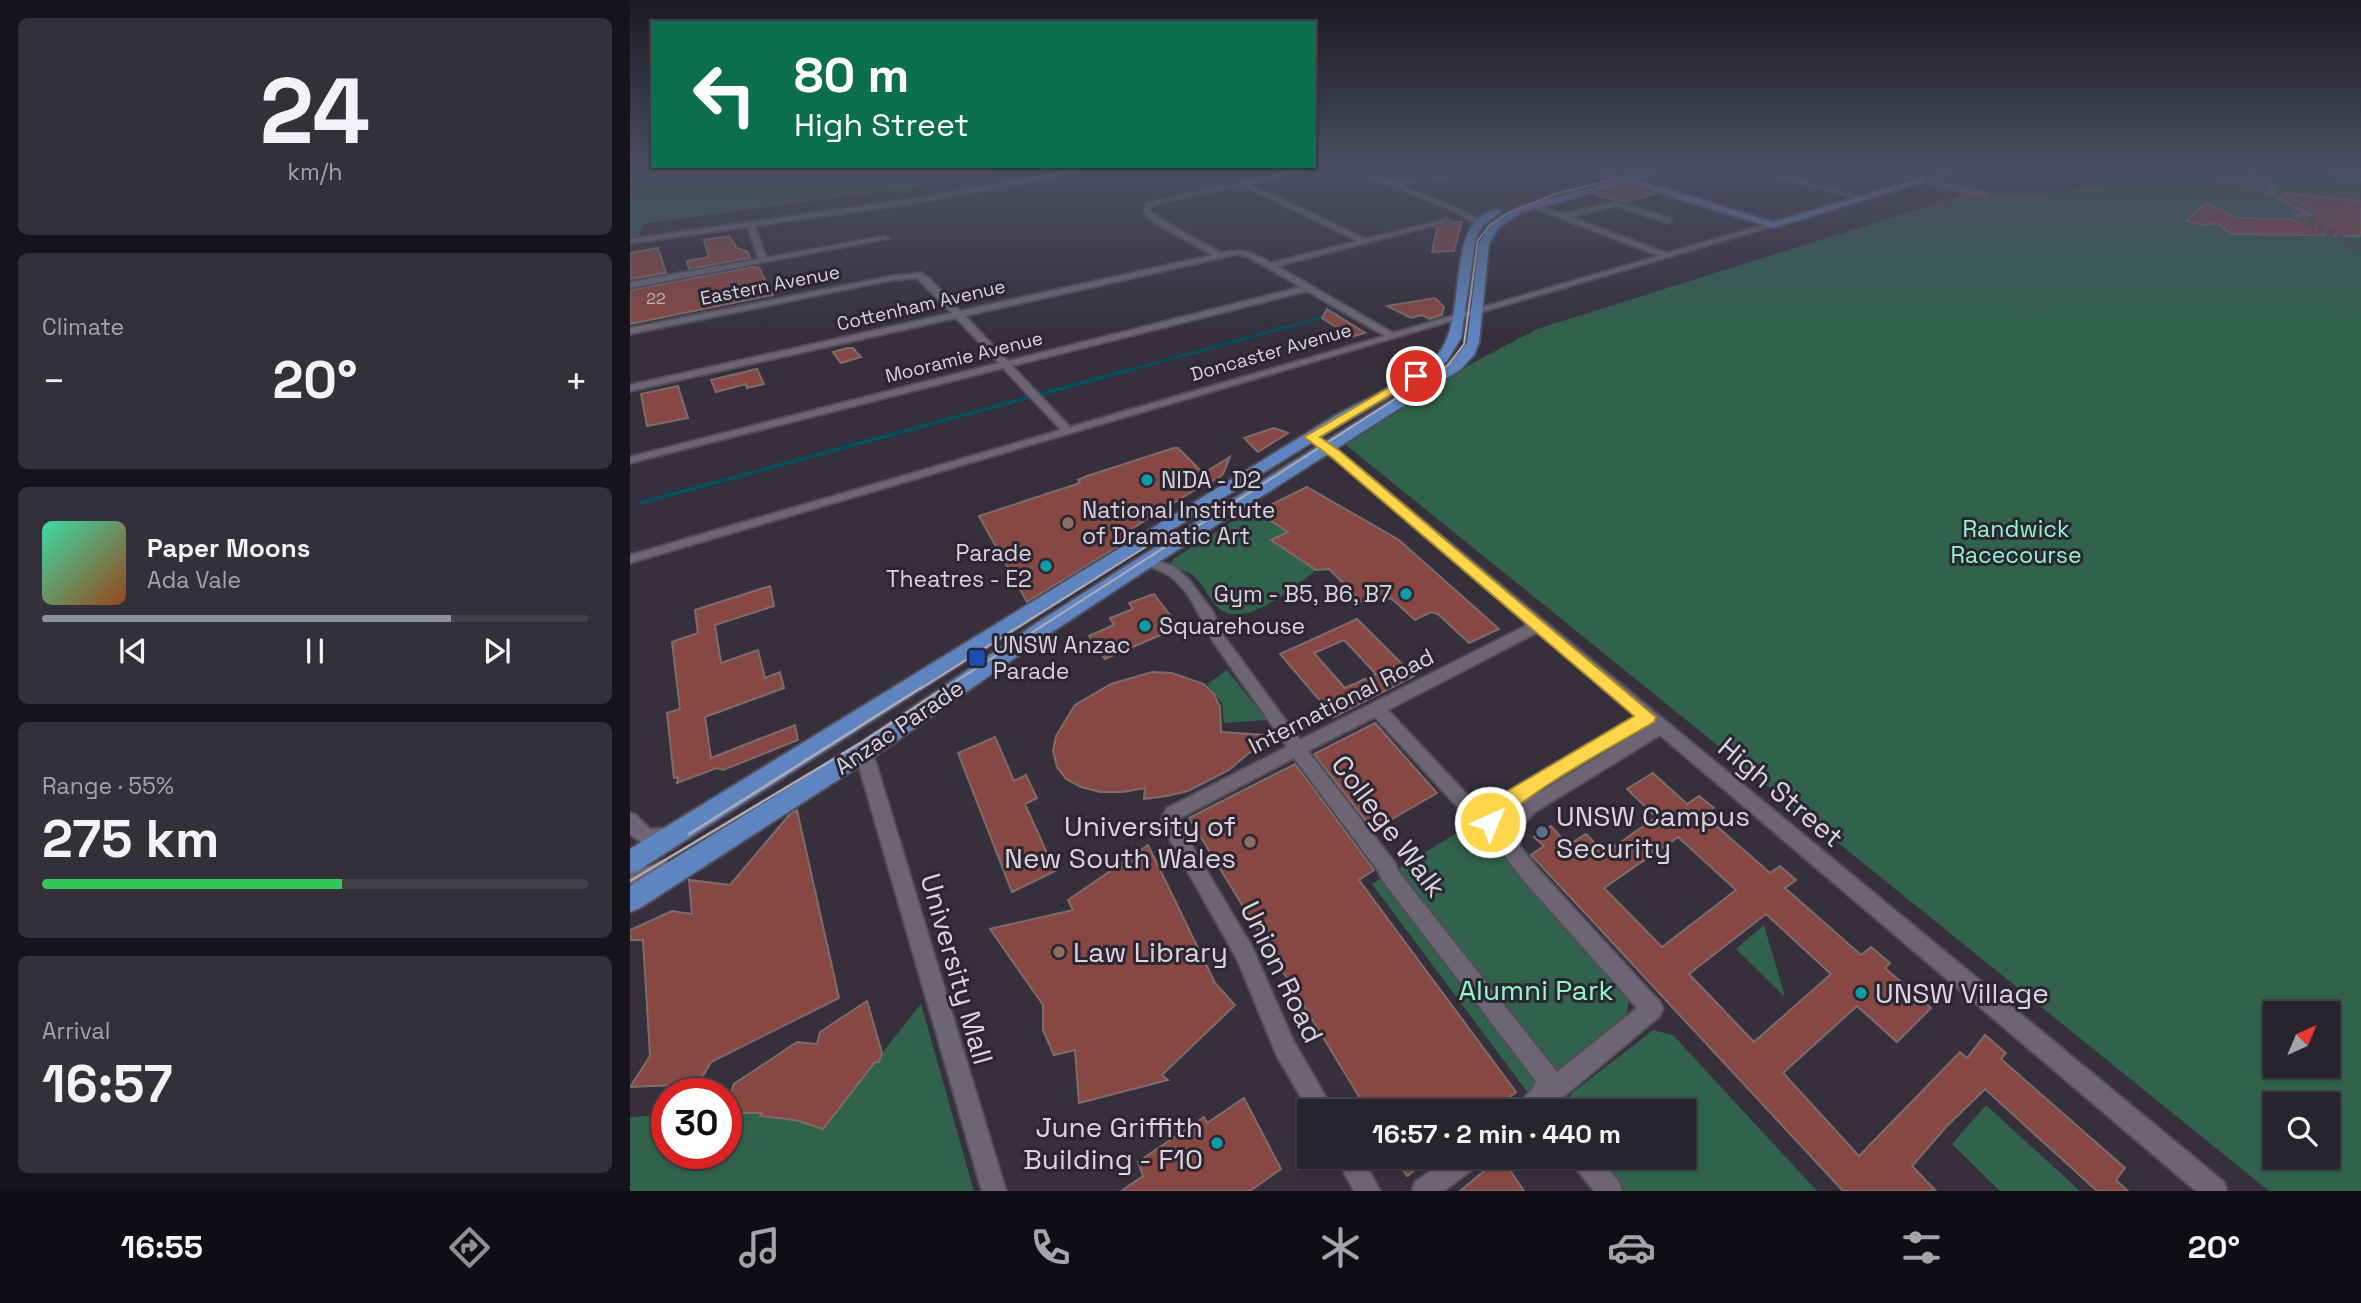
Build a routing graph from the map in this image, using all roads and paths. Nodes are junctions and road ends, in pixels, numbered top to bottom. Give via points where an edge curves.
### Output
1 (740, 226) edge
2 (752, 226) edge
3 (1168, 226) edge
4 (1330, 226) edge
5 (1429, 226) edge
6 (1478, 226) edge
7 (1496, 226) edge
8 (1584, 226) edge
9 (1771, 226) edge
10 (885, 238) dead end
11 (630, 241) edge
12 (1364, 242) junction
13 (1220, 256) junction
14 (1667, 256) junction
15 (763, 260) junction
16 (1269, 266) junction
17 (630, 285) edge
18 (1307, 288) junction
19 (1475, 312) junction
20 (959, 314) junction
21 (1457, 317) junction
22 (630, 331) edge
23 (1392, 336) junction
24 (1004, 365) junction
25 (630, 388) edge
26 (1068, 431) junction
27 (1319, 442) junction
28 (630, 460) edge
29 (630, 559) edge
30 (1147, 561) junction
31 (1538, 626) junction
32 (1377, 709) junction
33 (1654, 722) junction
34 (1299, 749) junction
35 (867, 763) dead end
36 (630, 820) edge
37 (1502, 821) junction
38 (1169, 822) joint
39 (676, 833) junction
40 (723, 842) junction
41 (630, 862) edge
42 (630, 876) edge
43 (630, 900) edge
44 (1315, 1099) edge
45 (1542, 1099) edge
46 (1549, 1099) edge
47 (1355, 1169) edge
48 (1452, 1169) edge
49 (1592, 1169) edge
50 (994, 1191) edge
51 (1368, 1191) edge
52 (1424, 1191) edge
53 (1609, 1191) edge
54 (2215, 1191) edge

1 - 11 street
2 - 15 street
3 - 13 street
4 - 12 street
5 - 12 street
6 - 21 main road, Anzac Parade via 1469,242
7 - 19 main road, Anzac Parade via 1484,244
8 - 14 street
9 - 14 street, Doncaster Avenue
10 - 15 street
12 - 16 street
13 - 16 street via 1246,253
13 - 20 street, Cottenham Avenue
14 - 19 street, Doncaster Avenue
15 - 17 street
16 - 18 street
18 - 23 street
18 - 24 street, Mooramie Avenue
19 - 21 street, Doncaster Avenue
19 - 27 main road, Anzac Parade via 1473,343 1461,362
20 - 22 street, Eastern Avenue via 918,275
20 - 24 street
20 - 25 street, Cottenham Avenue
21 - 23 street, Doncaster Avenue
21 - 27 main road, Anzac Parade via 1455,338 1438,362
23 - 26 street, Doncaster Avenue
24 - 26 street
24 - 28 street, Mooramie Avenue
26 - 29 street, Doncaster Avenue
27 - 30 main road, Anzac Parade
27 - 31 street, High Street
27 - 39 main road, Anzac Parade
30 - 34 street, College Walk via 1184,582 1216,627 1217,637
30 - 40 main road, Anzac Parade
31 - 32 street, International Road
31 - 33 street, High Street
32 - 34 street, International Road
32 - 37 street via 1468,807 1481,817
33 - 37 street via 1516,796
33 - 54 street, High Street
34 - 38 street, International Road via 1173,813
34 - 45 street, College Walk via 1389,874 1548,1077
35 - 50 street, University Mall
36 - 39 street via 647,838
37 - 46 street via 1514,853 1532,876 1652,1009
38 - 44 street, Union Road via 1245,954 1285,1048
39 - 41 main road, Anzac Parade
40 - 42 street via 659,872
40 - 43 main road, Anzac Parade
47 - 51 street
48 - 52 street
49 - 53 street

